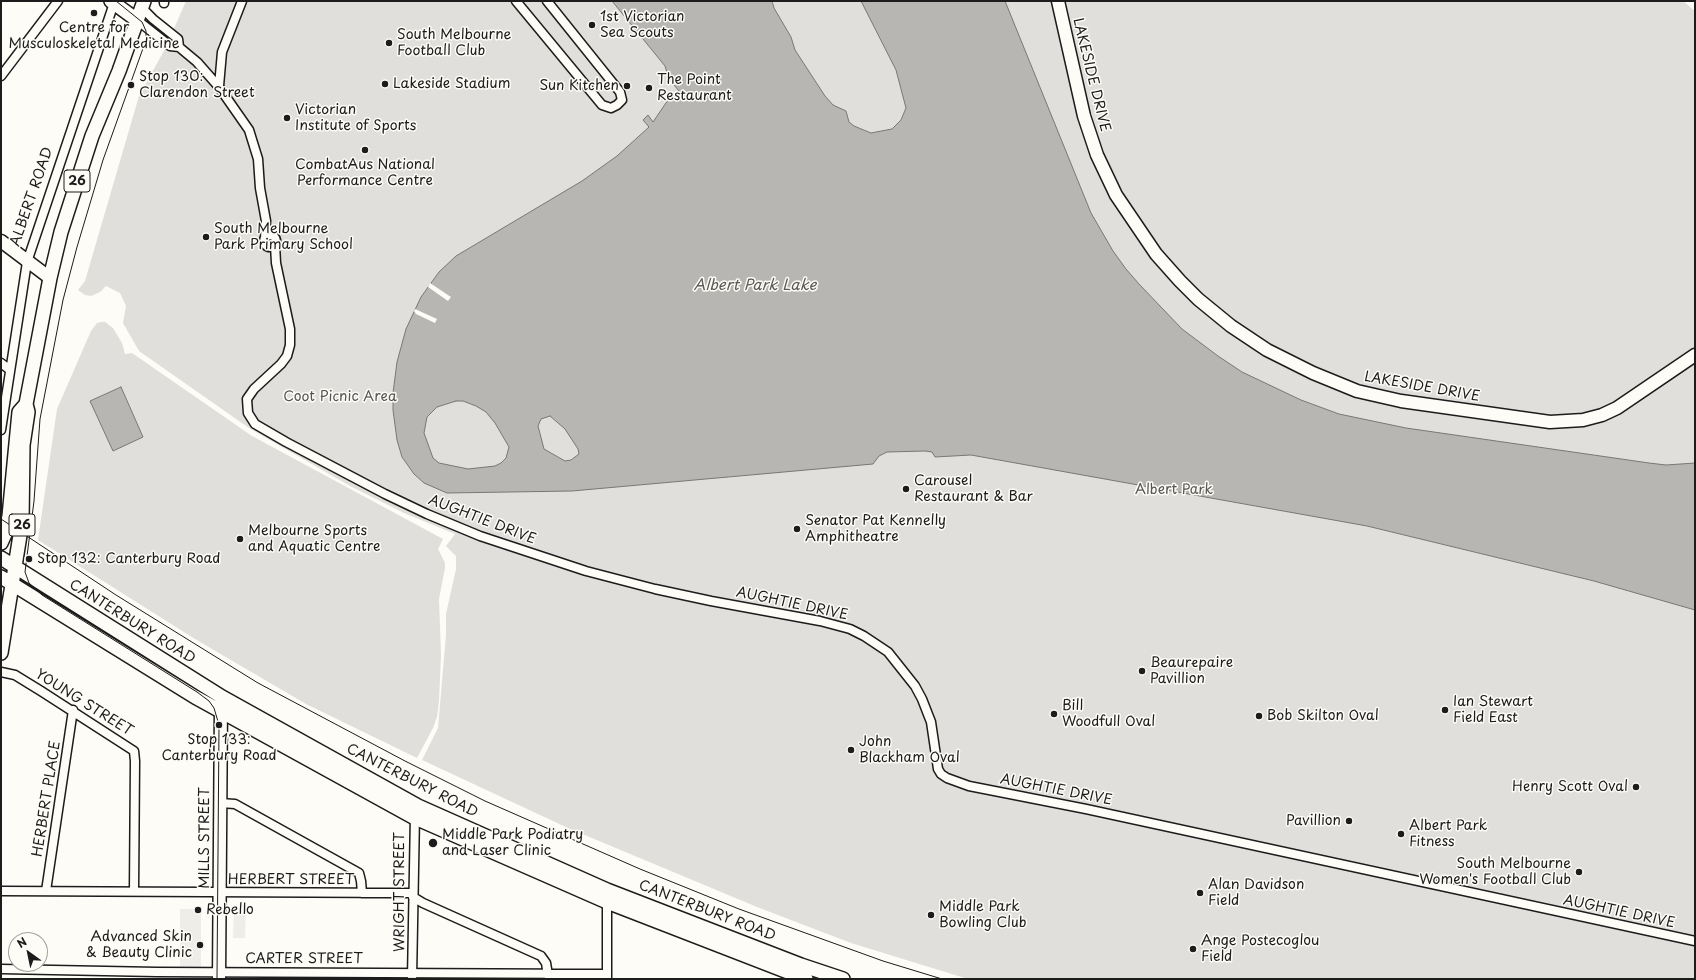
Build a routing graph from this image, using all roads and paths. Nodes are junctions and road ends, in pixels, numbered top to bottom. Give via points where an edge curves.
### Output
1 (58, 1) edge
2 (242, 1) edge
3 (516, 1) edge
4 (547, 1) edge
5 (1058, 1) edge
6 (113, 2) edge
7 (140, 3) edge
8 (137, 20) junction
9 (179, 47) junction
10 (4, 65) edge
11 (1, 76) edge
12 (219, 86) junction
13 (266, 221) junction
14 (273, 235) junction
15 (1, 241) edge
16 (265, 242) junction
17 (275, 245) junction
18 (27, 262) junction
19 (276, 263) junction
20 (50, 278) junction
21 (1695, 355) edge
22 (1, 363) edge
23 (10, 370) junction
24 (26, 404) junction
25 (1, 430) edge
26 (1, 543) edge
27 (1, 558) edge
28 (16, 567) junction
29 (6, 581) edge
30 (1, 653) edge
31 (1, 672) edge
32 (222, 697) junction
33 (73, 710) junction
34 (221, 711) junction
35 (220, 803) junction
36 (416, 811) junction
37 (1, 891) edge
38 (134, 891) junction
39 (46, 892) junction
40 (220, 892) junction
41 (362, 893) junction
42 (413, 895) junction
43 (607, 896) junction
44 (1695, 942) edge
45 (1, 969) edge
46 (548, 975) junction
47 (803, 975) edge
48 (219, 976) edge
49 (412, 976) edge
50 (607, 976) edge
51 (844, 979) edge

1 - 10 street
2 - 12 street via 222,52
3 - 4 street via 602,104 611,108 617,105 622,100 620,92
5 - 21 street, LAKESIDE DRIVE via 1084,116 1096,154 1119,200 1156,254 1190,292 1231,326 1267,350 1313,373 1358,391 1402,401 1550,422 1583,420 1602,415 1633,398
6 - 8 main road
6 - 18 street, ALBERT ROAD
7 - 8 main road, 26
7 - 9 street via 153,19 178,39
8 - 9 street via 170,46
8 - 20 main road, 26 via 87,150 61,232
9 - 12 street
10 - 11 street
12 - 13 street via 252,136 258,159
13 - 14 street
13 - 16 street
14 - 16 street via 268,235
14 - 17 street via 277,241
15 - 18 street
16 - 17 street via 271,247
16 - 19 street, AUGHTIE DRIVE
17 - 19 street, AUGHTIE DRIVE
18 - 20 street
18 - 23 street, ALBERT ROAD
19 - 44 street, AUGHTIE DRIVE via 290,329 290,345 281,364 247,399 248,413 255,424 385,494 480,536 655,589 820,621 845,627 864,636 888,652 915,686 931,722 938,769 947,778 976,787
20 - 24 main road, 26
22 - 23 street
23 - 25 street, ALBERT ROAD
24 - 26 main road, 26 via 18,412 9,516
24 - 28 main road, 26 via 28,412 23,445 23,516
27 - 28 main road, CANTERBURY ROAD
28 - 29 main road, 26
28 - 32 main road, CANTERBURY ROAD
29 - 30 main road, 26
29 - 34 main road, CANTERBURY ROAD
31 - 33 street, YOUNG STREET via 15,676
32 - 34 street, MILLS STREET
32 - 36 main road, CANTERBURY ROAD
33 - 38 street, YOUNG STREET via 132,748 135,753
33 - 39 street, HERBERT PLACE
34 - 35 street, MILLS STREET
34 - 36 main road, CANTERBURY ROAD
35 - 40 street, MILLS STREET
35 - 41 street via 235,804 359,873
36 - 42 street, WRIGHT STREET
36 - 43 main road, CANTERBURY ROAD
37 - 39 street, HERBERT STREET
38 - 39 street, HERBERT STREET
38 - 40 street, HERBERT STREET
40 - 41 street, HERBERT STREET
40 - 48 street, MILLS STREET
41 - 42 street, HERBERT STREET
42 - 46 street via 423,903 541,956 546,963
42 - 49 street, WRIGHT STREET
43 - 47 main road, CANTERBURY ROAD
43 - 50 street
45 - 48 street, CARTER STREET
46 - 49 street, CARTER STREET
46 - 50 street, CARTER STREET
47 - 51 main road, CANTERBURY ROAD
48 - 49 street, CARTER STREET

